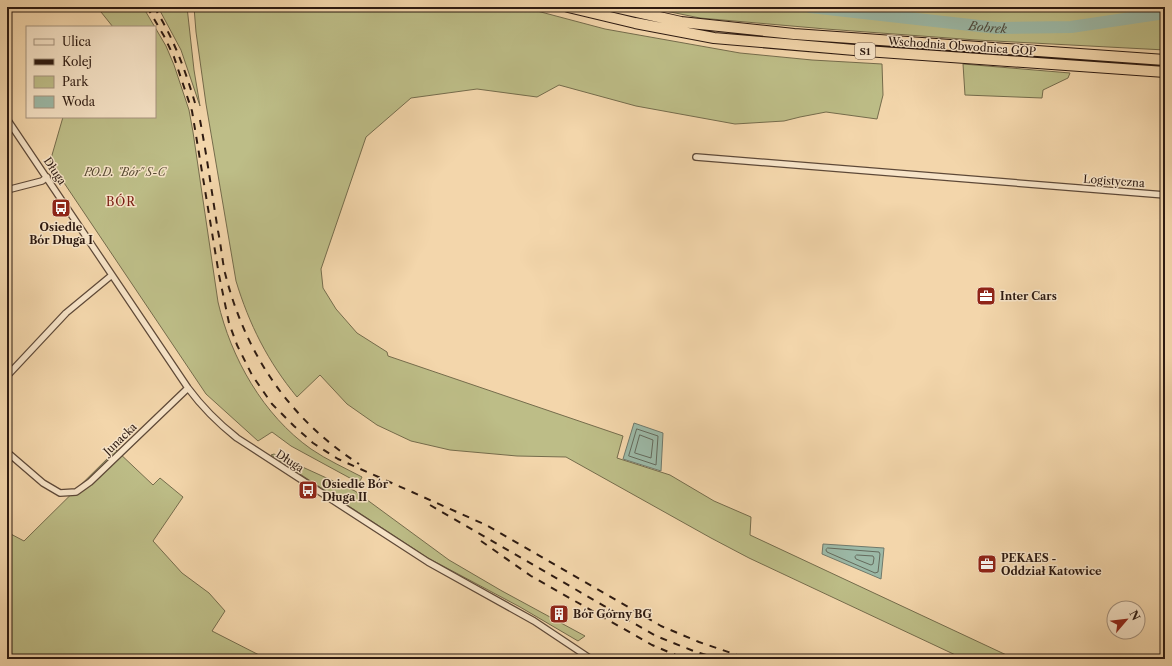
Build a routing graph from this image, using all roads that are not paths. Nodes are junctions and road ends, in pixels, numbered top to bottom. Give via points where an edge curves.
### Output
1 (568, 7) edge
2 (615, 7) edge
3 (1165, 60) edge
4 (1165, 72) edge
5 (7, 119) edge
6 (696, 157) dead end
7 (47, 177) junction
8 (7, 190) edge
9 (1165, 195) edge
10 (112, 275) junction
11 (7, 376) edge
12 (188, 388) junction
13 (7, 452) edge
14 (591, 659) edge

1 - 4 highway, Wschodnia Obwodnica GOP / S1 via 714,38
2 - 3 highway, Wschodnia Obwodnica GOP / S1 via 681,22 786,33
5 - 7 street, Długa
6 - 9 street, Logistyczna
7 - 8 street
7 - 10 street, Długa
10 - 11 street via 66,313
10 - 12 street, Długa
12 - 13 street, Junacka via 90,482 76,492 60,492 43,483
12 - 14 street, Długa via 217,422 236,438 428,562 534,621

